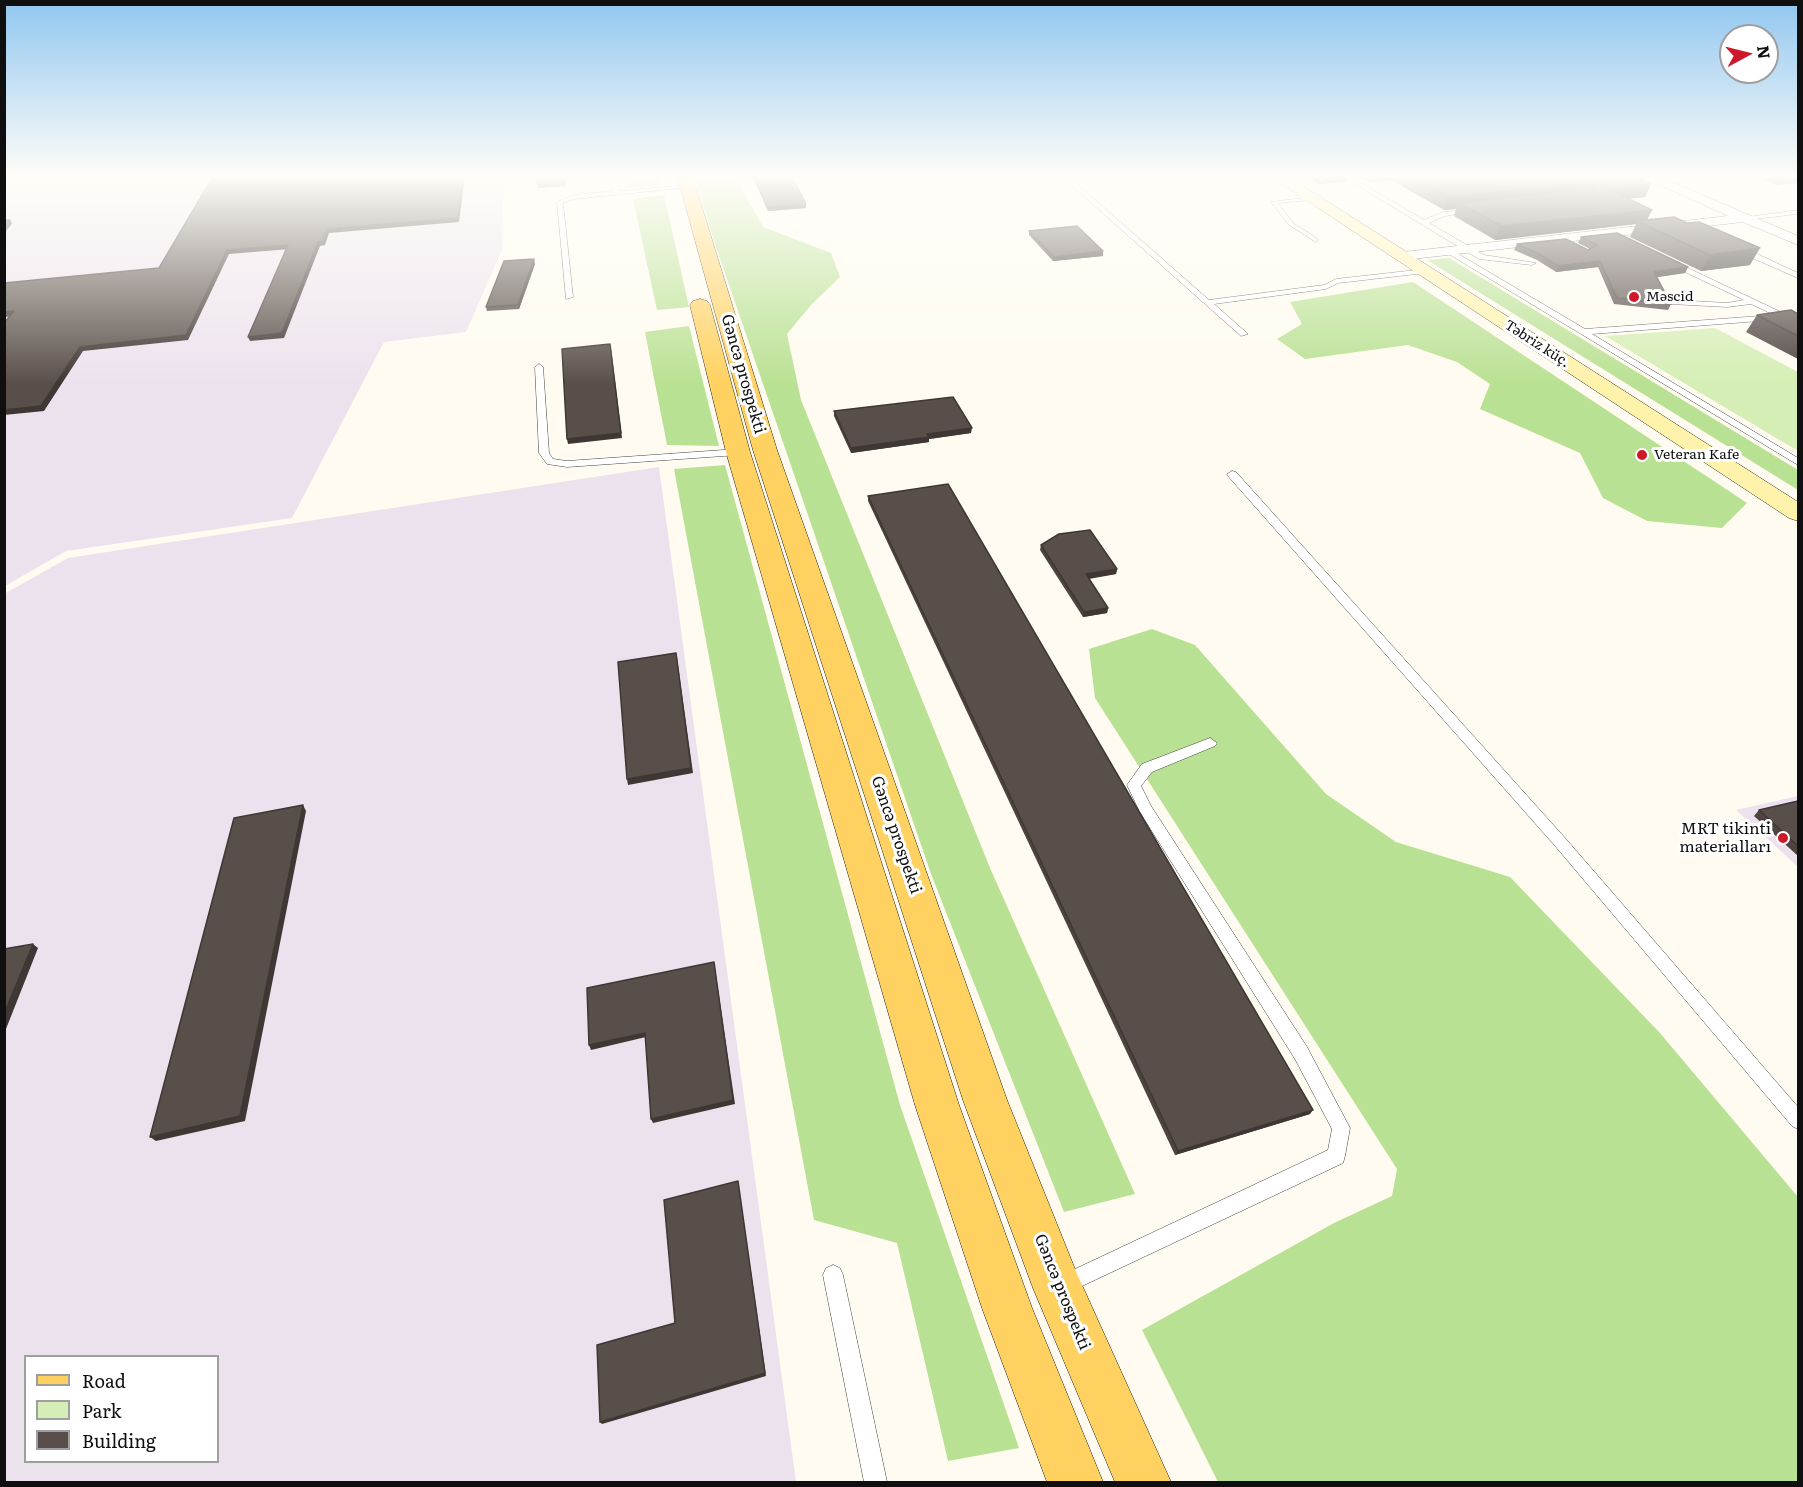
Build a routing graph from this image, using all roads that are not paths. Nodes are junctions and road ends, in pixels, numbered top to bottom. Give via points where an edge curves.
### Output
1 (564, 244) edge
2 (692, 244) edge
3 (698, 244) edge
4 (1142, 244) edge
5 (1384, 244) edge
6 (1461, 244) edge
7 (1512, 244) edge
8 (1573, 244) edge
9 (1729, 244) edge
10 (1580, 248) edge
11 (1469, 249) junction
12 (1450, 251) junction
13 (1403, 256) junction
14 (1662, 257) edge
15 (1532, 263) edge
16 (1425, 271) junction
17 (1798, 276) edge
18 (569, 297) dead end
19 (1752, 301) junction
20 (1209, 302) junction
21 (1674, 302) dead end
22 (1798, 315) edge
23 (1785, 316) junction
24 (1771, 318) junction
25 (1789, 327) edge
26 (1584, 332) junction
27 (1244, 334) dead end
28 (539, 367) dead end
29 (738, 452) junction
30 (1798, 462) edge
31 (1232, 474) dead end
32 (1793, 506) edge
33 (1210, 743) dead end
34 (1798, 1120) edge
35 (832, 1275) dead end
36 (1058, 1288) junction
37 (876, 1482) edge
38 (1075, 1482) edge
39 (1143, 1482) edge

1 - 18 lane
2 - 29 main road, Gəncə prospekti
3 - 36 main road, Gəncə prospekti via 985,1100
4 - 20 lane
5 - 13 main road, Təbriz küç.
6 - 11 lane
7 - 11 street
8 - 10 lane
9 - 17 lane
11 - 12 street
11 - 15 lane via 1493,259
12 - 13 street
12 - 26 lane
13 - 16 main road, Təbriz küç.
14 - 19 lane
16 - 20 lane
16 - 32 main road, Təbriz küç.
19 - 21 lane via 1720,305
19 - 23 lane
20 - 27 lane
22 - 23 lane
23 - 24 lane
24 - 25 lane
24 - 26 lane
26 - 30 lane
28 - 29 lane via 544,453 550,462
29 - 38 main road, Gəncə prospekti via 937,1105 1007,1308
31 - 34 lane via 1561,843
33 - 36 lane via 1147,768 1134,784 1301,1053 1341,1128 1336,1156
35 - 37 lane
36 - 39 main road, Gəncə prospekti

